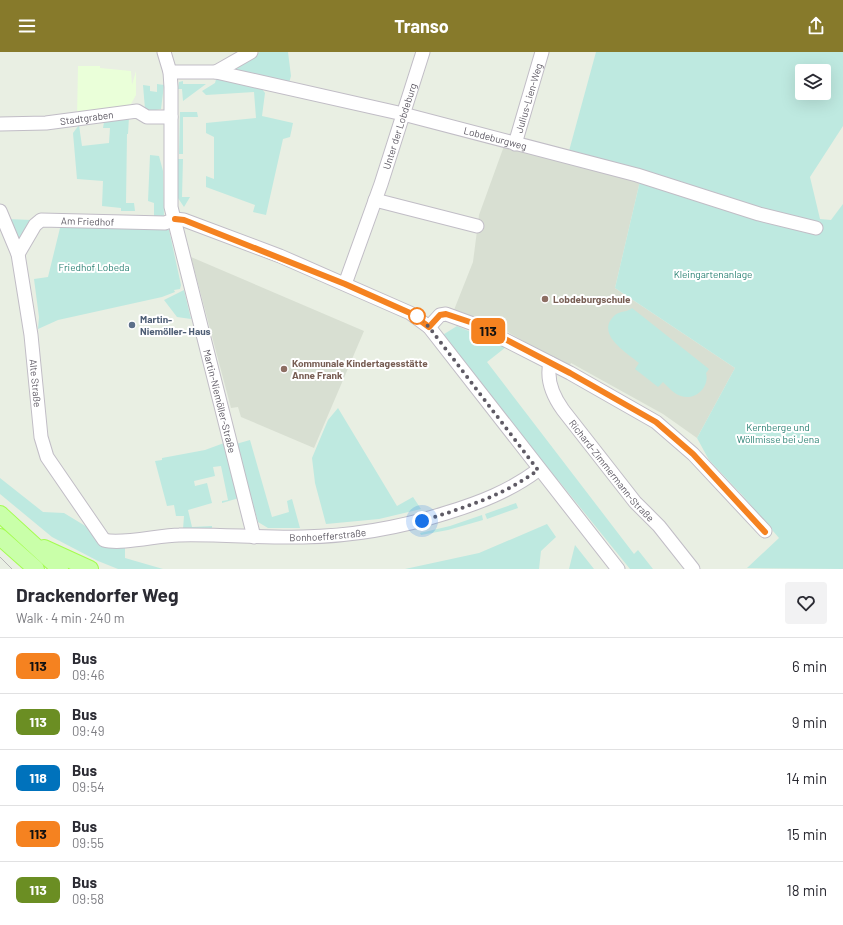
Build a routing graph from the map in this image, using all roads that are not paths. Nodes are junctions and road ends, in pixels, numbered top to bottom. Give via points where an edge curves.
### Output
1 (164, 52) edge
2 (251, 52) edge
3 (423, 52) edge
4 (542, 52) edge
5 (170, 72) junction
6 (216, 72) junction
7 (403, 114) junction
8 (171, 117) junction
9 (0, 124) edge
10 (515, 144) junction
11 (375, 200) junction
12 (0, 211) edge
13 (175, 219) junction
14 (477, 226) dead end
15 (816, 228) dead end
16 (18, 254) junction
17 (345, 284) junction
18 (429, 327) junction
19 (550, 363) junction
20 (538, 470) junction
21 (0, 514) edge
22 (765, 532) dead end
23 (254, 536) junction
24 (0, 537) edge
25 (28, 540) junction
26 (104, 540) joint
27 (36, 569) edge
28 (60, 569) edge
29 (90, 569) edge
30 (618, 569) edge
31 (693, 569) edge

1 - 5 street, Martin-Niemöller-Straße
2 - 6 street
3 - 7 street, Unter der Lobdeburg
4 - 10 street, Julius-Lien-Weg
5 - 6 street, Lobdeburgweg
5 - 8 street, Martin-Niemöller-Straße
6 - 7 street, Lobdeburgweg
7 - 10 street, Lobdeburgweg
7 - 11 street, Unter der Lobdeburg
8 - 9 street, Stadtgraben via 146,117 137,111 46,123
8 - 13 street, Martin-Niemöller-Straße via 171,207
10 - 15 street, Lobdeburgweg
11 - 14 street
11 - 17 street, Unter der Lobdeburg
12 - 16 street, Alte Straße
13 - 16 street, Am Friedhof via 165,223 41,220 35,225
13 - 17 street via 191,222
13 - 23 street, Martin-Niemöller-Straße
16 - 26 street, Alte Straße via 42,437 47,457
17 - 18 street via 410,313
18 - 19 street via 440,315 446,314 476,324
18 - 20 street
19 - 22 street via 656,422 693,454
19 - 31 street, Richard-Zimmermann-Straße via 548,370 555,399 634,502 658,526
20 - 23 street, Bonhoefferstraße via 510,488 478,502 411,524 341,535
20 - 30 street
21 - 25 main road
23 - 26 street, Bonhoefferstraße via 177,535
24 - 27 main road
25 - 28 main road
25 - 29 main road

